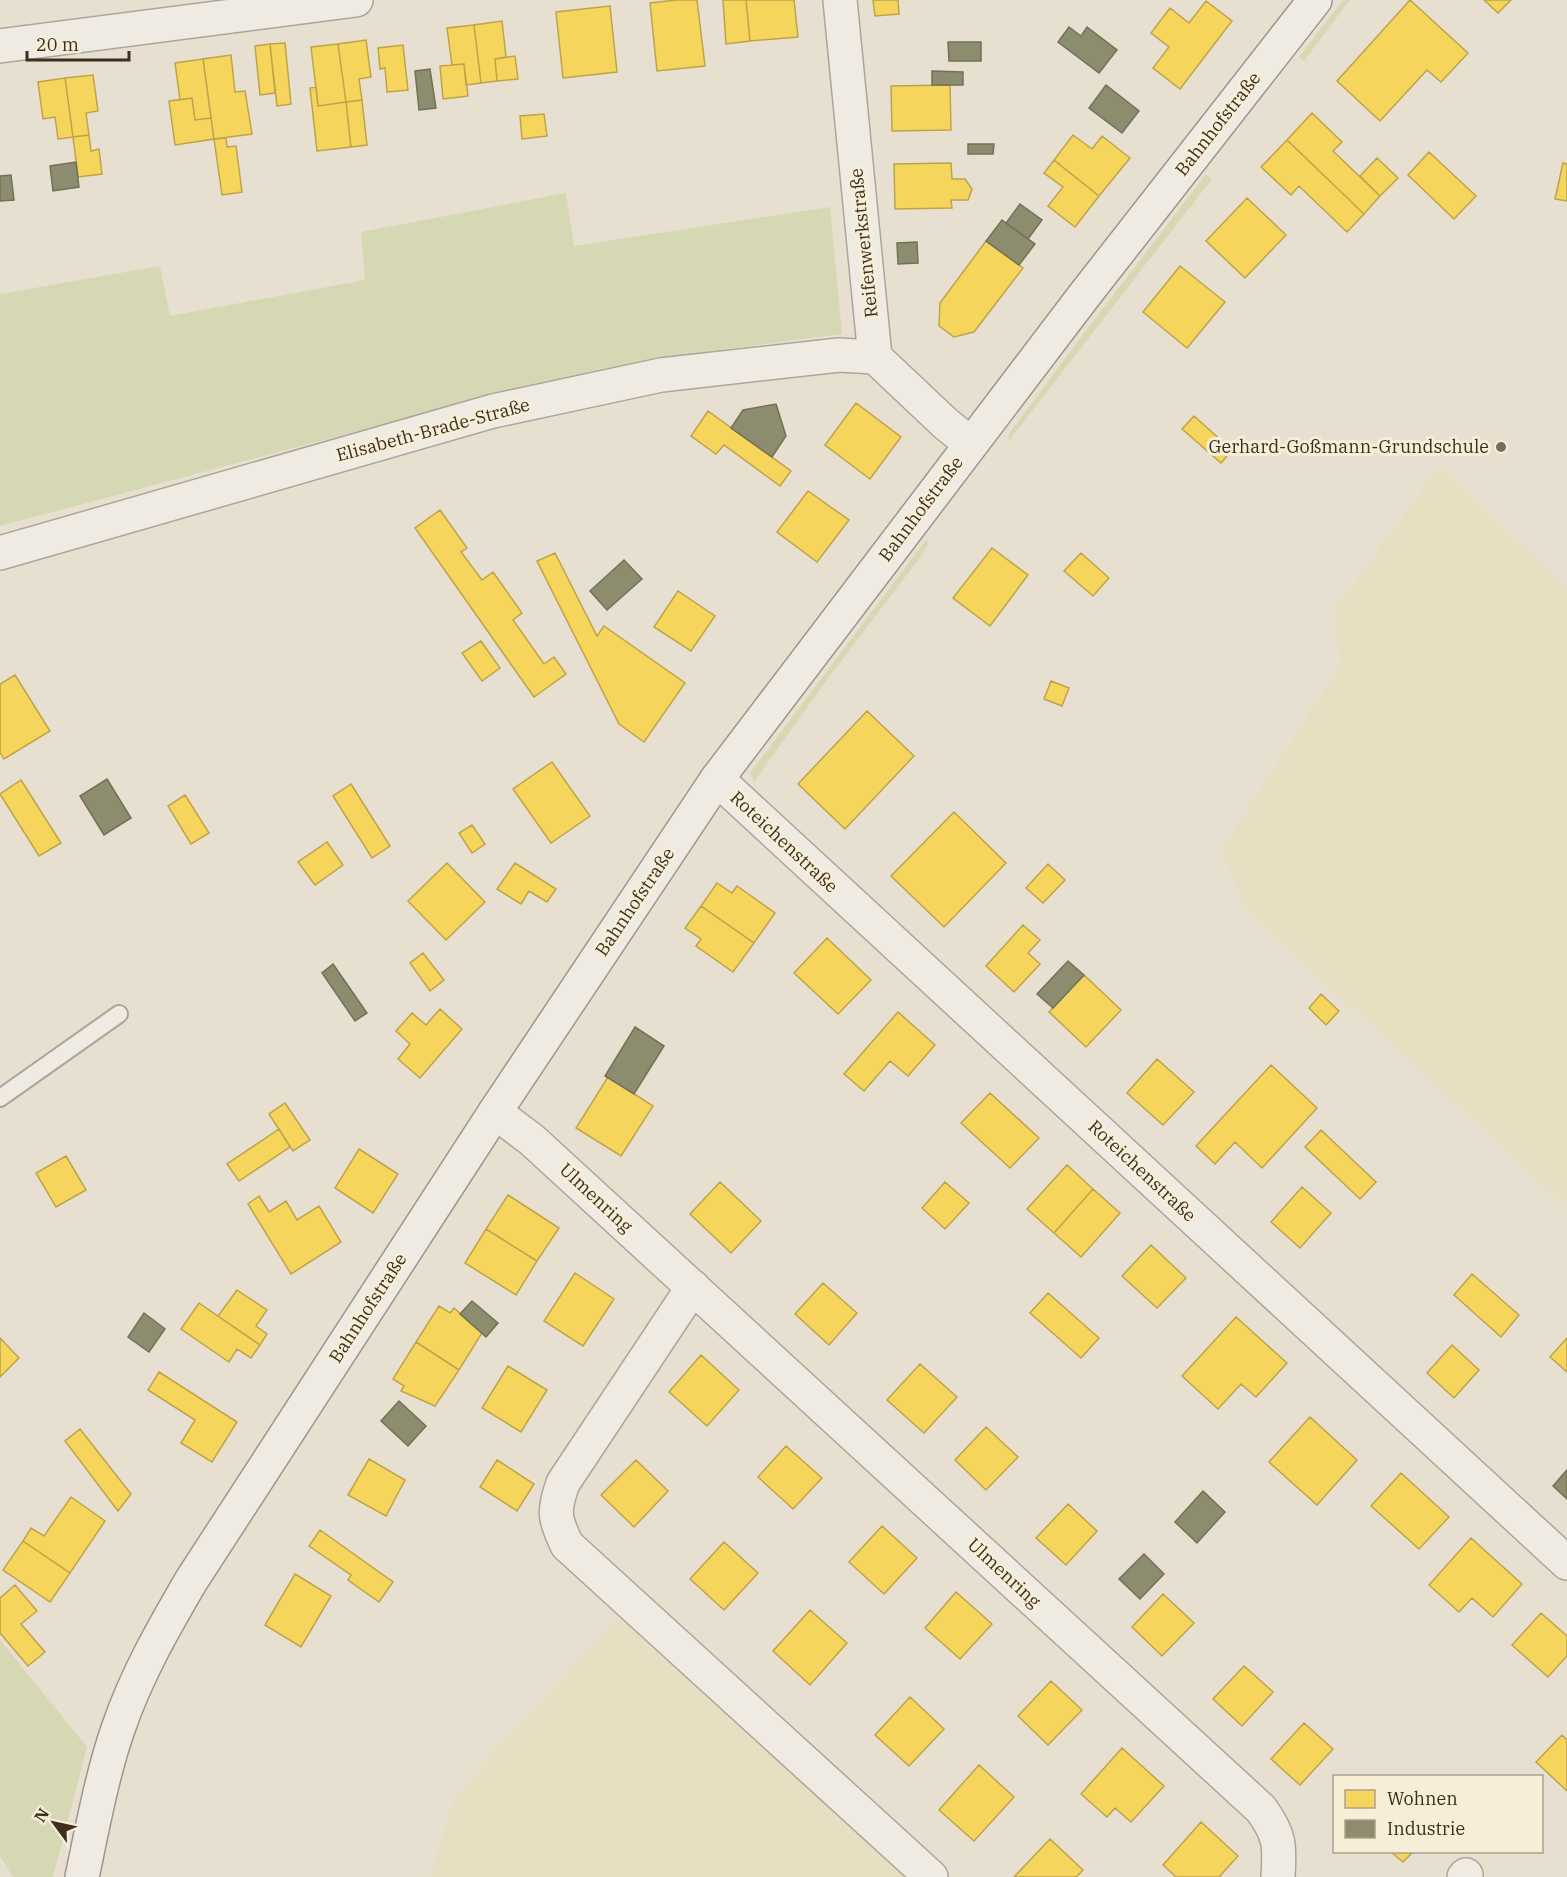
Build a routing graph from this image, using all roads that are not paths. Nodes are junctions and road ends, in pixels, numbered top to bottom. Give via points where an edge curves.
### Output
1 (356, 0) edge
2 (840, 0) edge
3 (1315, 0) edge
4 (0, 46) edge
5 (875, 357) junction
6 (971, 444) junction
7 (0, 553) edge
8 (717, 779) junction
9 (119, 1014) dead end
10 (0, 1098) edge
11 (495, 1112) junction
12 (693, 1287) junction
13 (1567, 1563) edge
14 (82, 1877) edge
15 (931, 1877) edge
16 (1278, 1877) edge

1 - 4 street
2 - 5 street, Reifenwerkstraße
3 - 6 street, Bahnhofstraße
5 - 6 street
5 - 7 street, Elisabeth-Brade-Straße via 839,355 661,375 504,409
6 - 8 street, Bahnhofstraße
8 - 11 street, Bahnhofstraße
8 - 13 street, Roteichenstraße
9 - 10 lane
11 - 12 street, Ulmenring via 532,1140
11 - 14 street, Bahnhofstraße via 191,1581 151,1650 117,1730
12 - 15 street via 564,1483 555,1505 558,1526 567,1545
12 - 16 street, Ulmenring via 1261,1809 1274,1827 1280,1852

